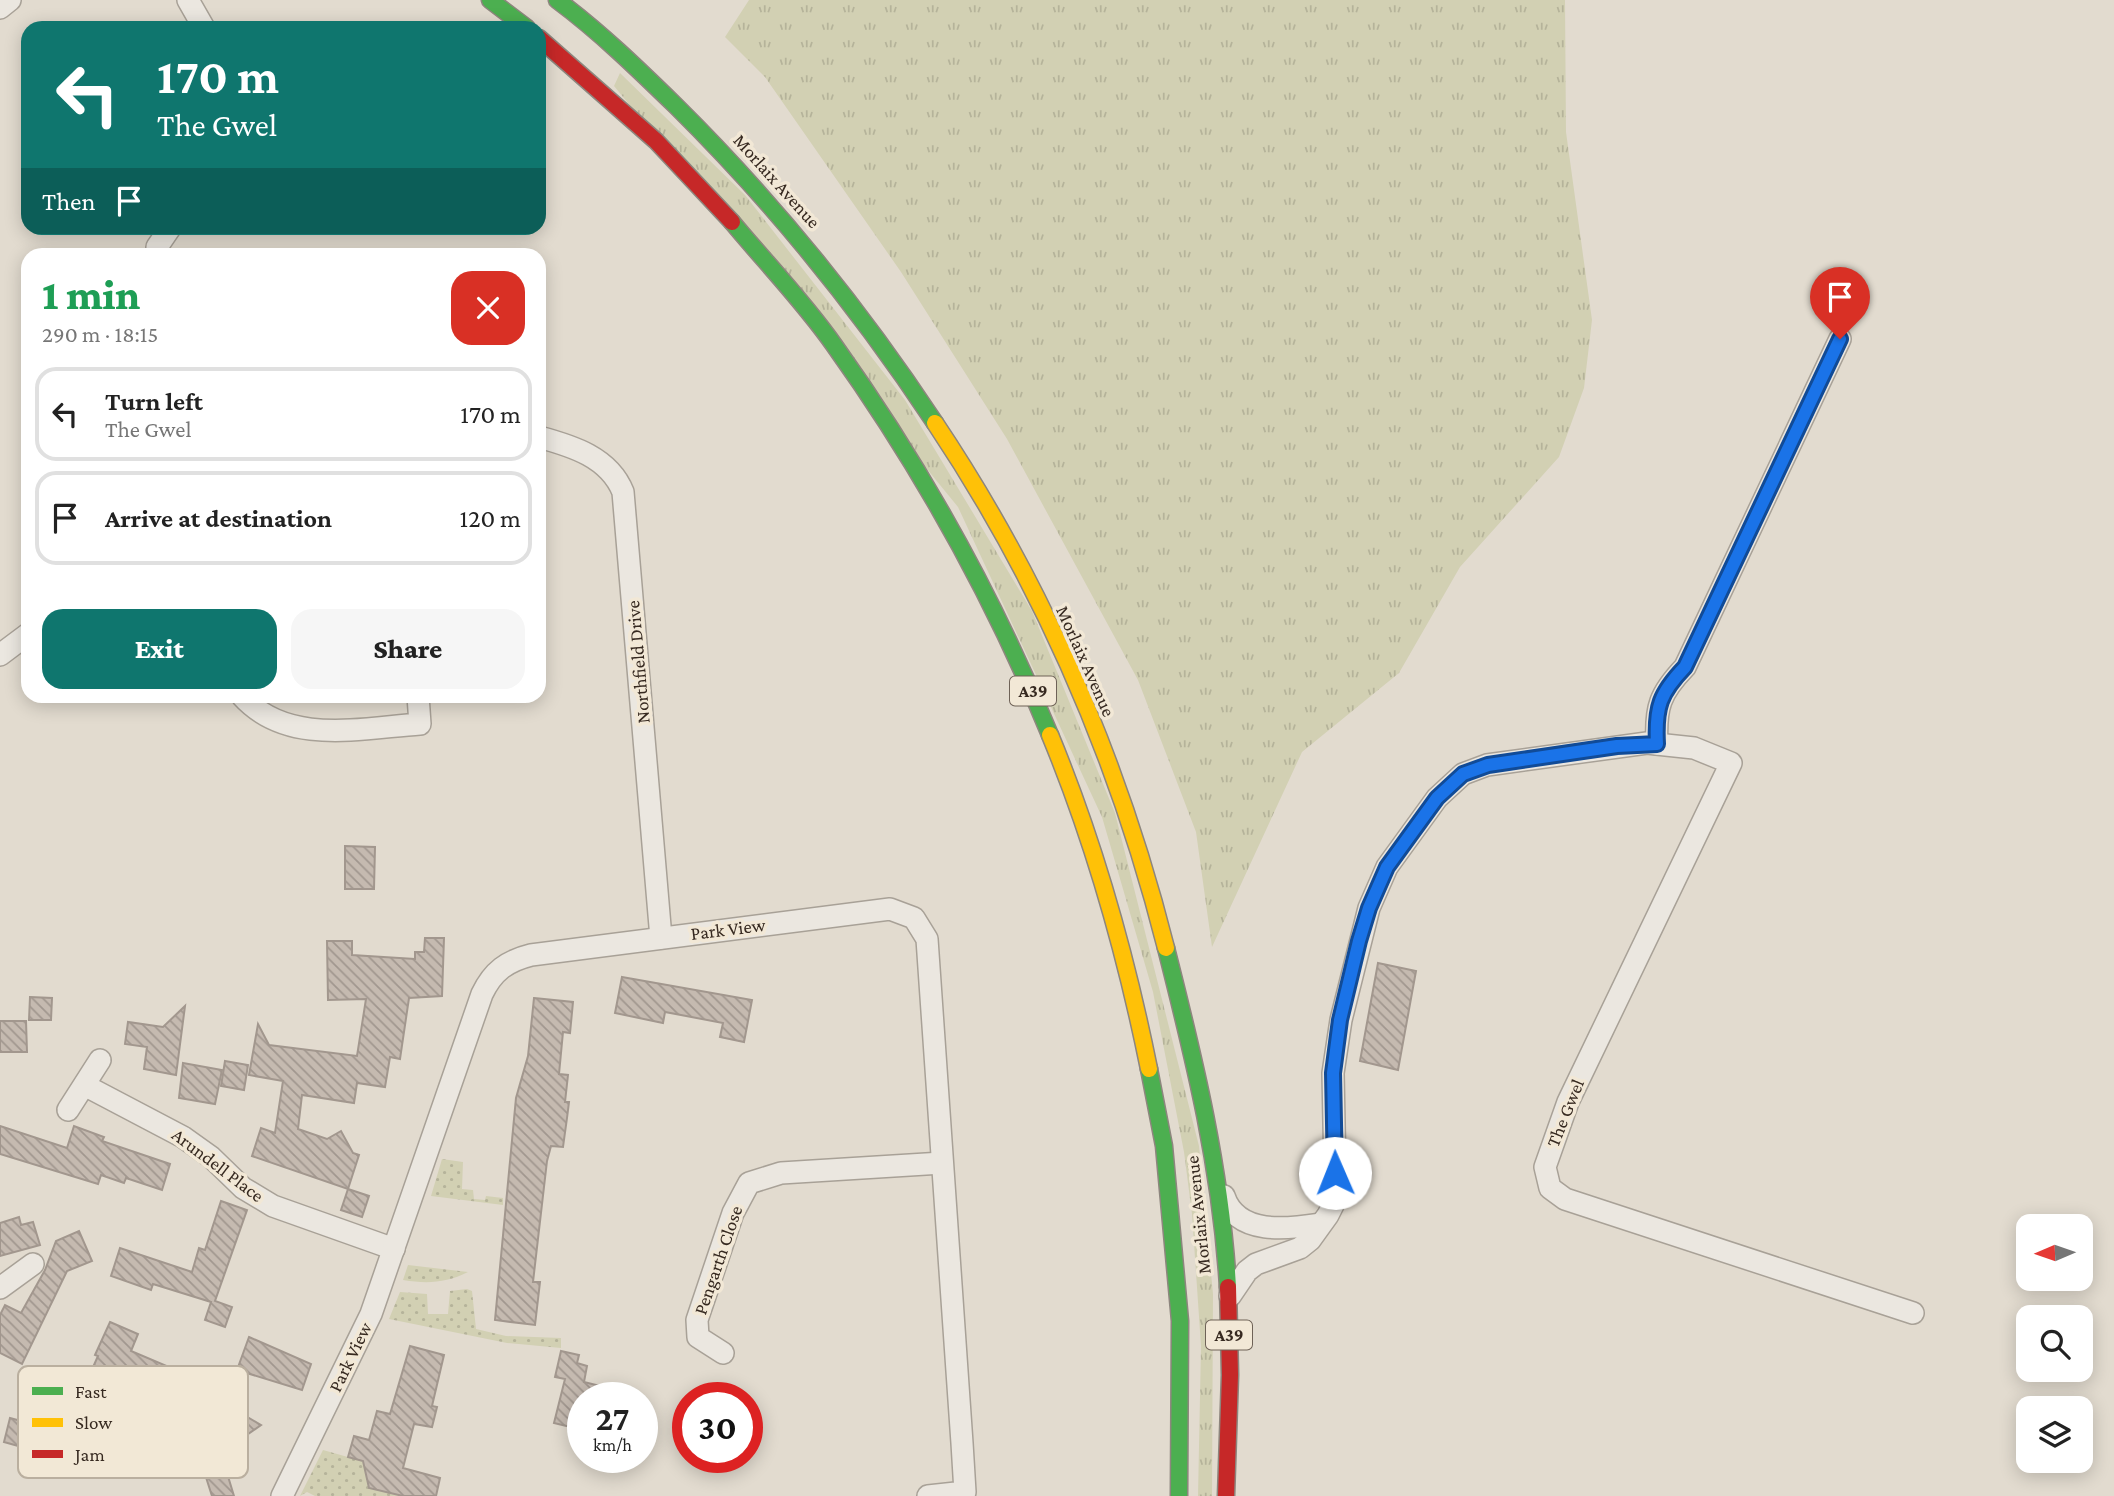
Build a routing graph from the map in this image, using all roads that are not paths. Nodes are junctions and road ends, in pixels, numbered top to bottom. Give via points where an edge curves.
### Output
1 (188, 0) edge
2 (490, 0) edge
3 (557, 0) edge
4 (200, 21) edge
5 (518, 21) edge
6 (546, 44) edge
7 (1840, 339) dead end
8 (546, 440) edge
9 (21, 639) edge
10 (0, 655) edge
11 (251, 703) edge
12 (418, 703) edge
13 (1657, 744) junction
14 (661, 937) junction
15 (100, 1060) dead end
16 (86, 1086) junction
17 (68, 1110) dead end
18 (942, 1163) junction
19 (1217, 1174) junction
20 (1320, 1224) junction
21 (394, 1249) junction
22 (33, 1264) dead end
23 (0, 1288) edge
24 (1228, 1312) junction
25 (1913, 1313) dead end
26 (723, 1353) dead end
27 (282, 1496) edge
28 (931, 1496) edge
29 (1179, 1496) edge
30 (1226, 1496) edge

1 - 4 street
2 - 5 highway
3 - 19 highway, Morlaix Avenue / A39 via 625,57 792,225 940,428 1001,535 1076,683 1129,820 1164,934 1206,1104
6 - 29 highway, Morlaix Avenue / A39 via 680,166 796,298 862,387 933,496 996,609 1026,674 1076,795 1111,899 1158,1102 1183,1339
7 - 13 street via 1685,667 1666,687 1655,720
8 - 14 street, Northfield Drive via 600,461 623,492
9 - 10 street
11 - 12 street via 271,718 320,731 420,724
13 - 20 street, The Gwel via 1488,765 1463,774 1437,798 1387,867 1369,908 1340,1020 1333,1073 1332,1205
13 - 25 street, The Gwel via 1694,748 1731,764 1568,1102 1545,1167 1550,1188 1565,1199
14 - 18 street, Park View via 890,909 914,918 925,932 928,948
14 - 21 street, Park View via 531,956 496,971 482,994
15 - 16 street
16 - 17 street
16 - 21 street, Arundell Place via 173,1130 243,1188 273,1206
18 - 26 street, Pengarth Close via 781,1173 749,1184 733,1213 697,1320 698,1337
18 - 28 street, Park View via 965,1492
19 - 20 street via 1226,1201 1237,1216 1252,1224 1282,1228
19 - 24 highway, Morlaix Avenue / A39
20 - 24 street, The Gwel via 1300,1248 1247,1271 1230,1294
21 - 27 street, Park View via 366,1327
22 - 23 street
24 - 30 highway, Morlaix Avenue / A39

